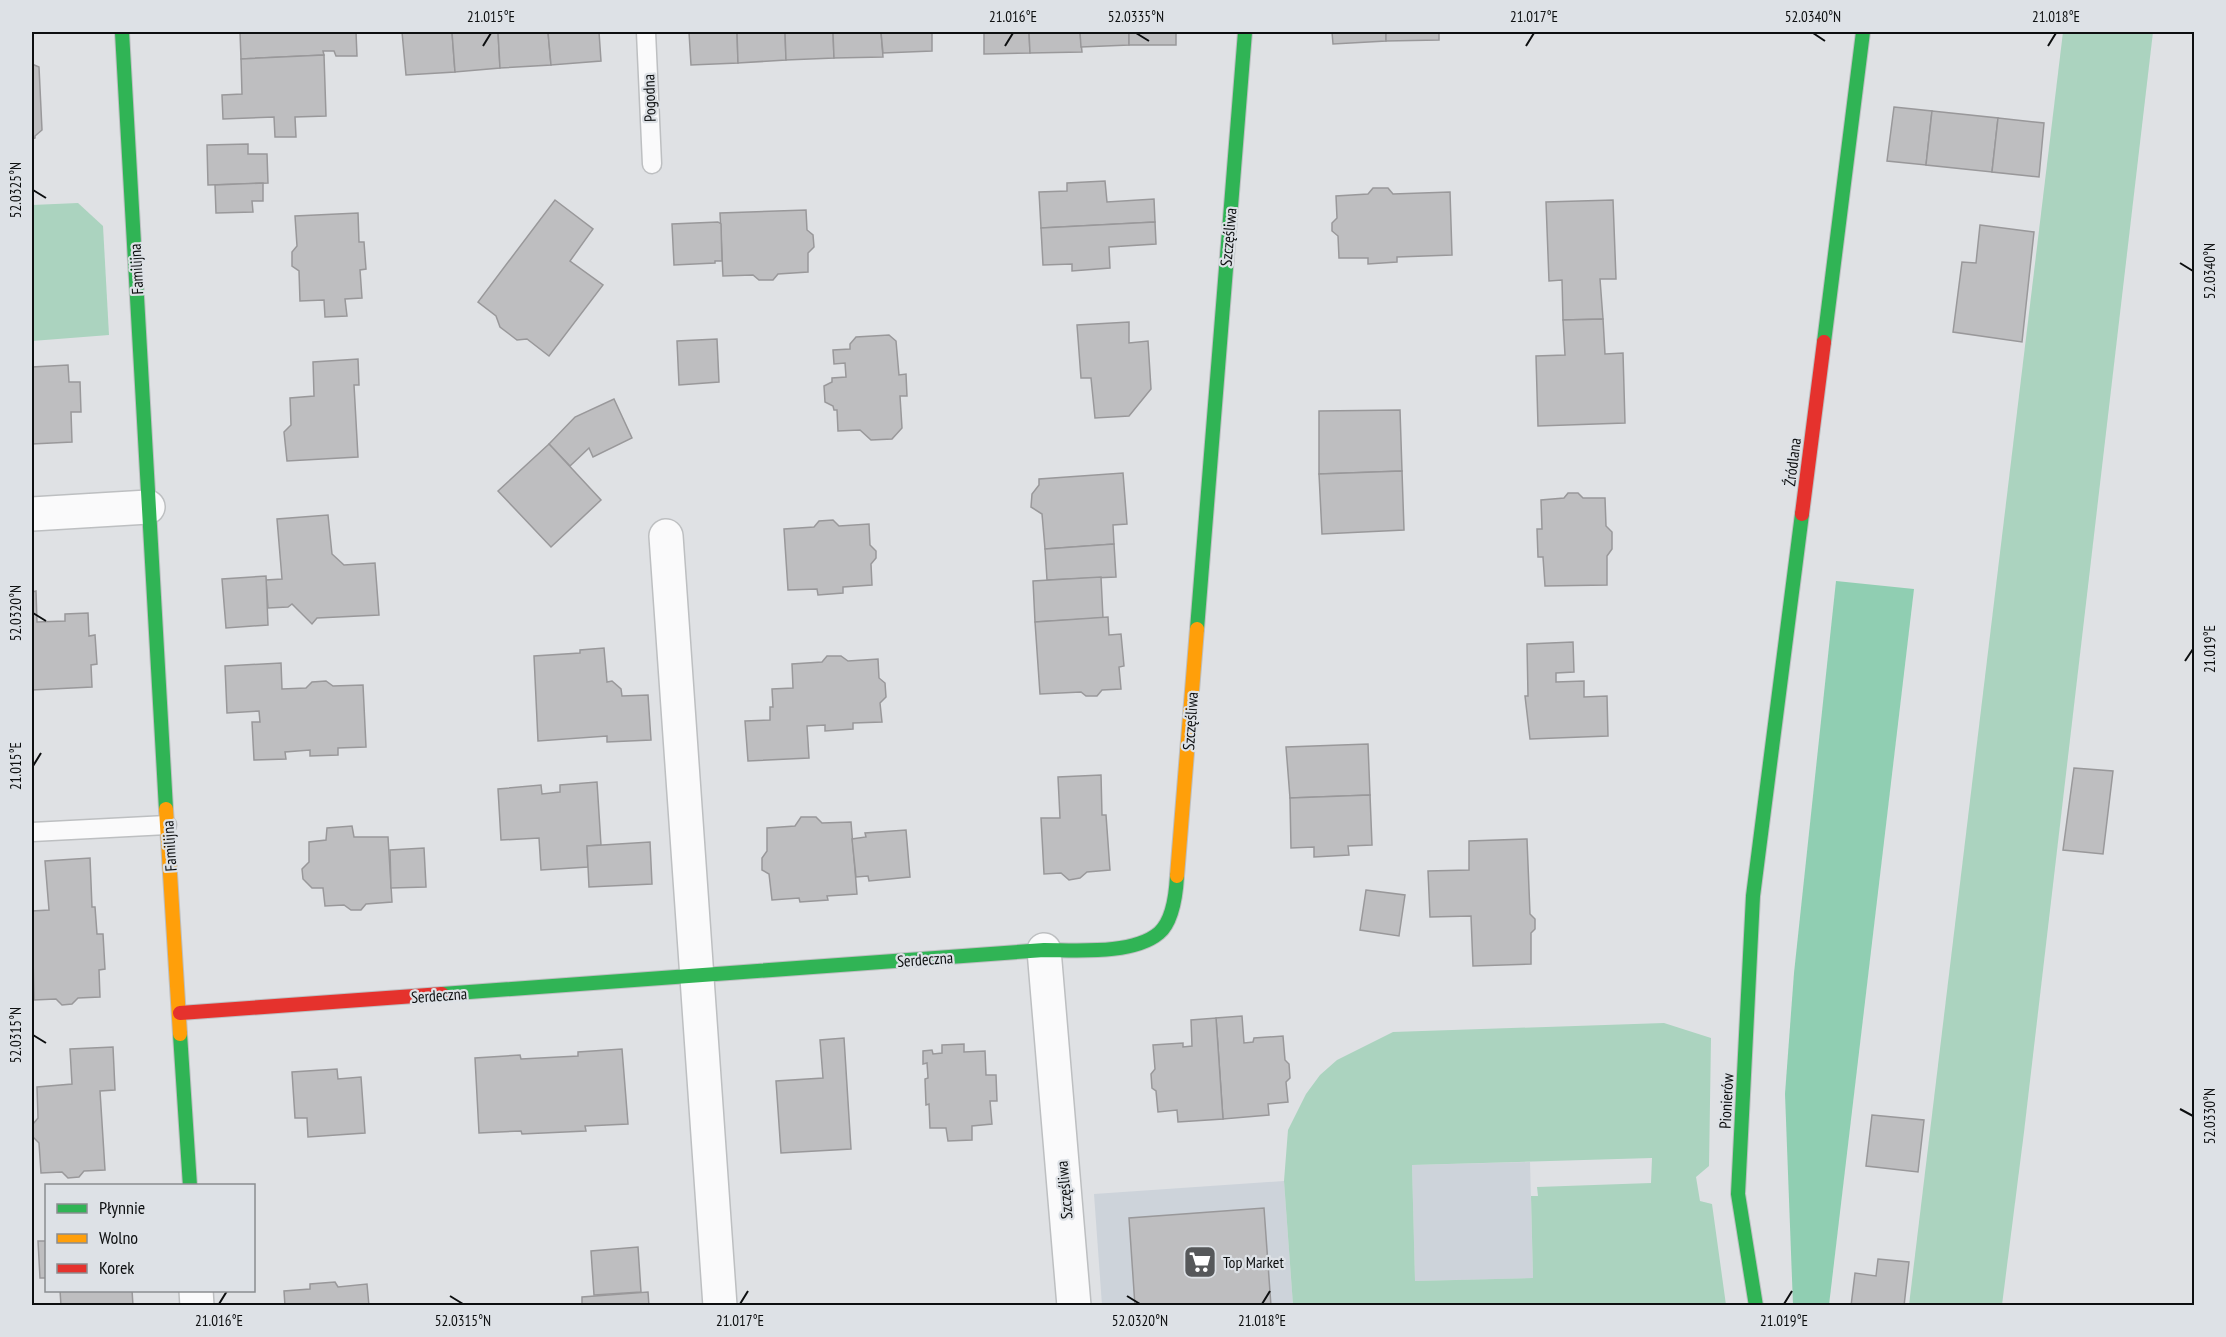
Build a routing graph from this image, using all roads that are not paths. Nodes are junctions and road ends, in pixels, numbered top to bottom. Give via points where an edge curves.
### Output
1 (122, 32) edge
2 (646, 32) edge
3 (1245, 32) edge
4 (1863, 32) edge
5 (652, 164) dead end
6 (148, 507) junction
7 (32, 514) edge
8 (666, 536) dead end
9 (167, 825) junction
10 (32, 832) edge
11 (1753, 896) joint
12 (1044, 950) junction
13 (698, 976) junction
14 (180, 1013) junction
15 (190, 1184) edge
16 (720, 1305) edge
17 (1074, 1305) edge
18 (1756, 1305) edge

1 - 6 street, Familijna
2 - 5 lane, Pogodna
3 - 12 street, Szczęśliwa via 1176,895 1161,932 1149,941 1129,947
4 - 11 street, Źródlana
6 - 7 street
6 - 9 street, Familijna
8 - 13 street
9 - 10 lane
9 - 14 street, Familijna
11 - 18 street, Pionierów via 1738,1194
12 - 13 street, Serdeczna
12 - 17 street, Szczęśliwa
13 - 14 street, Serdeczna
13 - 16 street
14 - 15 street, Familijna

